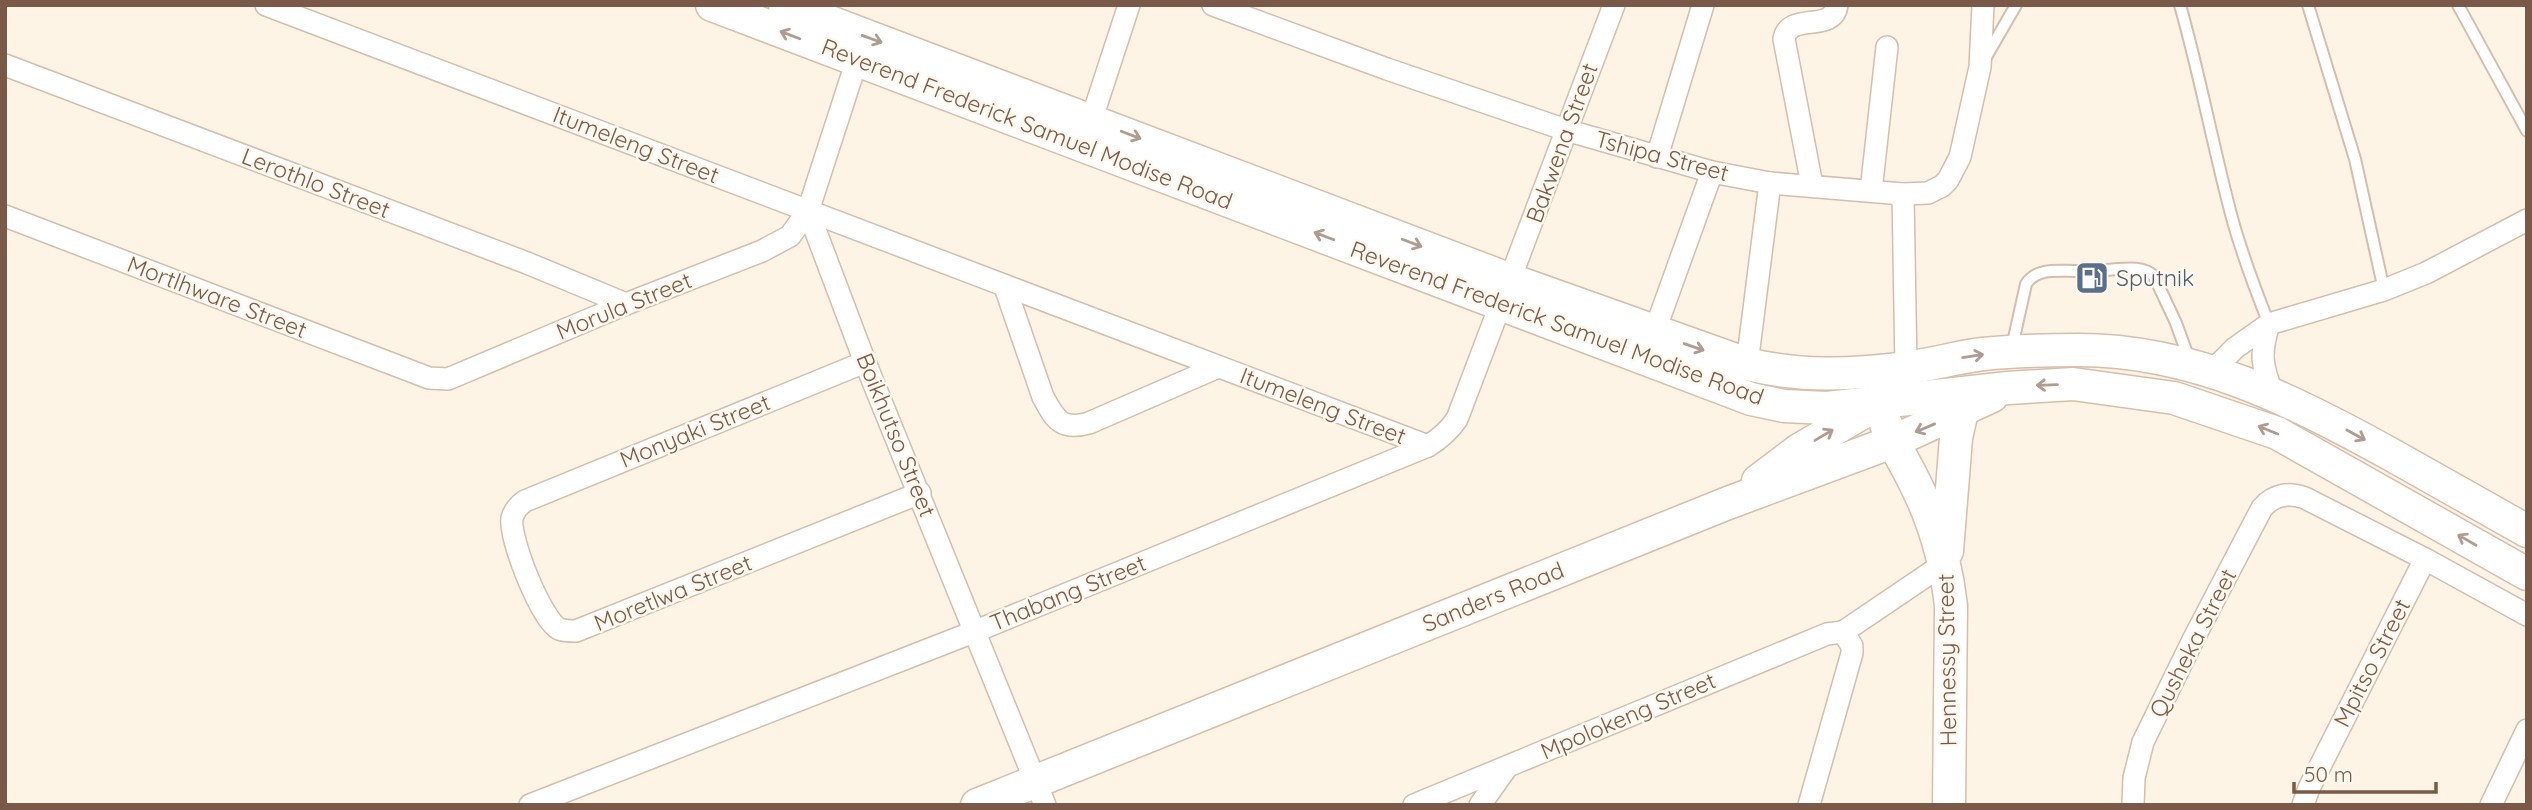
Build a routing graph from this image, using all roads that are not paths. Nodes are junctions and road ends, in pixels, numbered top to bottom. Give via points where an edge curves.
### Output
1 (266, 5) edge
2 (712, 5) edge
3 (785, 5) edge
4 (1129, 5) edge
5 (1213, 5) edge
6 (1614, 5) edge
7 (1703, 5) edge
8 (1837, 5) edge
9 (1983, 5) edge
10 (2016, 5) edge
11 (2180, 5) edge
12 (2308, 5) edge
13 (2458, 5) edge
14 (1887, 47) dead end
15 (857, 60) junction
16 (5, 65) edge
17 (1980, 67) junction
18 (1091, 121) junction
19 (1566, 130) junction
20 (2527, 131) edge
21 (1657, 157) junction
22 (1712, 172) junction
23 (1770, 183) junction
24 (1812, 185) junction
25 (1871, 191) junction
26 (1903, 194) junction
27 (808, 211) junction
28 (5, 216) edge
29 (2527, 220) edge
30 (2106, 270) dead end
31 (2077, 271) dead end
32 (1005, 287) junction
33 (2384, 290) junction
34 (1506, 293) junction
35 (626, 304) junction
36 (2269, 324) junction
37 (1654, 333) junction
38 (2010, 353) junction
39 (865, 362) junction
40 (1747, 364) junction
41 (1218, 367) junction
42 (2202, 367) junction
43 (1906, 368) junction
44 (429, 377) joint
45 (2008, 388) junction
46 (2273, 394) junction
47 (1882, 401) junction
48 (1773, 404) junction
49 (1962, 411) junction
50 (1892, 442) junction
51 (1428, 446) junction
52 (1783, 463) junction
53 (920, 493) junction
54 (525, 501) joint
55 (1728, 503) junction
56 (2527, 531) edge
57 (2425, 559) junction
58 (1945, 563) junction
59 (2527, 574) edge
60 (2527, 615) edge
61 (976, 631) junction
62 (1843, 632) junction
63 (2527, 730) edge
64 (1507, 767) junction
65 (1040, 793) edge
66 (530, 805) edge
67 (977, 805) edge
68 (1414, 805) edge
69 (1480, 805) edge
70 (1809, 805) edge
71 (1950, 805) edge
72 (2133, 805) edge
73 (2303, 805) edge
74 (2491, 805) edge

1 - 27 street, Itumeleng Street
15 -> 2 main road, Reverend Frederick Samuel Modise Road
3 -> 18 main road, Reverend Frederick Samuel Modise Road
4 - 18 street
5 - 19 street, Tshipa Street
6 - 19 street, Bakwena Street
7 - 21 street
8 - 24 street via 1830,18 1792,26 1784,39
9 - 17 street, Tshipa Street
10 - 17 lane
11 - 36 lane via 2232,216
12 - 33 lane via 2356,159
13 - 20 lane
14 - 25 street
15 - 27 street
34 -> 15 main road, Reverend Frederick Samuel Modise Road via 1249,207
16 - 35 street, Lerothlo Street
17 - 26 street, Tshipa Street via 1960,157 1948,180 1928,193
18 -> 34 main road, Reverend Frederick Samuel Modise Road
19 - 21 street, Tshipa Street
19 - 34 street, Bakwena Street
21 - 22 street, Tshipa Street
22 - 23 street, Tshipa Street
22 - 37 street
23 - 24 street, Tshipa Street
23 - 40 street
24 - 25 street, Tshipa Street
25 - 26 street, Tshipa Street
26 - 43 street
27 - 32 street, Itumeleng Street
27 - 35 street, Morula Street via 782,242
27 - 39 street, Boikhutso Street
28 - 44 street, Mortlhware Street
29 - 33 street via 2427,273
30 - 42 lane via 2141,269 2154,276
31 - 38 lane via 2040,272 2029,278
32 - 41 street, Itumeleng Street
32 - 41 street, Itumeleng Street via 1043,397 1062,424 1089,424
33 - 36 street
34 - 37 main road, Reverend Frederick Samuel Modise Road
34 - 48 main road, Reverend Frederick Samuel Modise Road via 1700,381
34 - 51 street, Thabang Street via 1457,419
35 - 44 street, Morula Street via 455,377
36 - 42 street
36 - 46 street via 2262,360
37 -> 40 main road, Reverend Frederick Samuel Modise Road
38 - 42 main road, Reverend Frederick Samuel Modise Road via 2081,350
43 -> 38 main road, Reverend Frederick Samuel Modise Road
39 - 53 street, Boikhutso Street
39 - 54 street, Monyaki Street
40 - 43 main road, Reverend Frederick Samuel Modise Road via 1812,375
41 - 51 street, Itumeleng Street
42 - 46 main road, Reverend Frederick Samuel Modise Road
43 - 47 main road
45 - 47 main road, Reverend Frederick Samuel Modise Road
45 - 49 main road, Sanders Road
59 -> 45 main road, Reverend Frederick Samuel Modise Road via 2277,433 2224,414 2174,398 2099,386
46 -> 56 main road, Reverend Frederick Samuel Modise Road via 2329,420
47 - 48 main road, Reverend Frederick Samuel Modise Road via 1827,408
47 - 50 main road, Hennessy Street
52 -> 47 main road
48 - 52 main road via 1788,434
49 -> 50 main road, Sanders Road
49 - 58 main road
50 - 55 main road, Sanders Road
50 - 58 main road, Hennessy Street via 1913,477
51 - 61 street, Thabang Street
52 - 55 main road
53 - 54 street, Moretlwa Street via 576,631 558,628 551,621 518,555 512,520
53 - 61 street, Boikhutso Street
55 - 65 main road, Sanders Road
57 - 60 street
57 - 72 street, Qusheka Street via 2297,495 2280,495 2267,502 2143,742
57 - 73 street, Mpitso Street
58 - 62 street, Mpolokeng Street
58 - 71 main road, Hennessy Street via 1951,606
61 - 65 street, Boikhutso Street
61 - 66 street, Thabang Street
62 - 64 street, Mpolokeng Street via 1802,644
62 - 70 street via 1852,653
63 - 74 street
64 - 68 street, Mpolokeng Street
64 - 69 street
65 - 67 main road, Sanders Road

